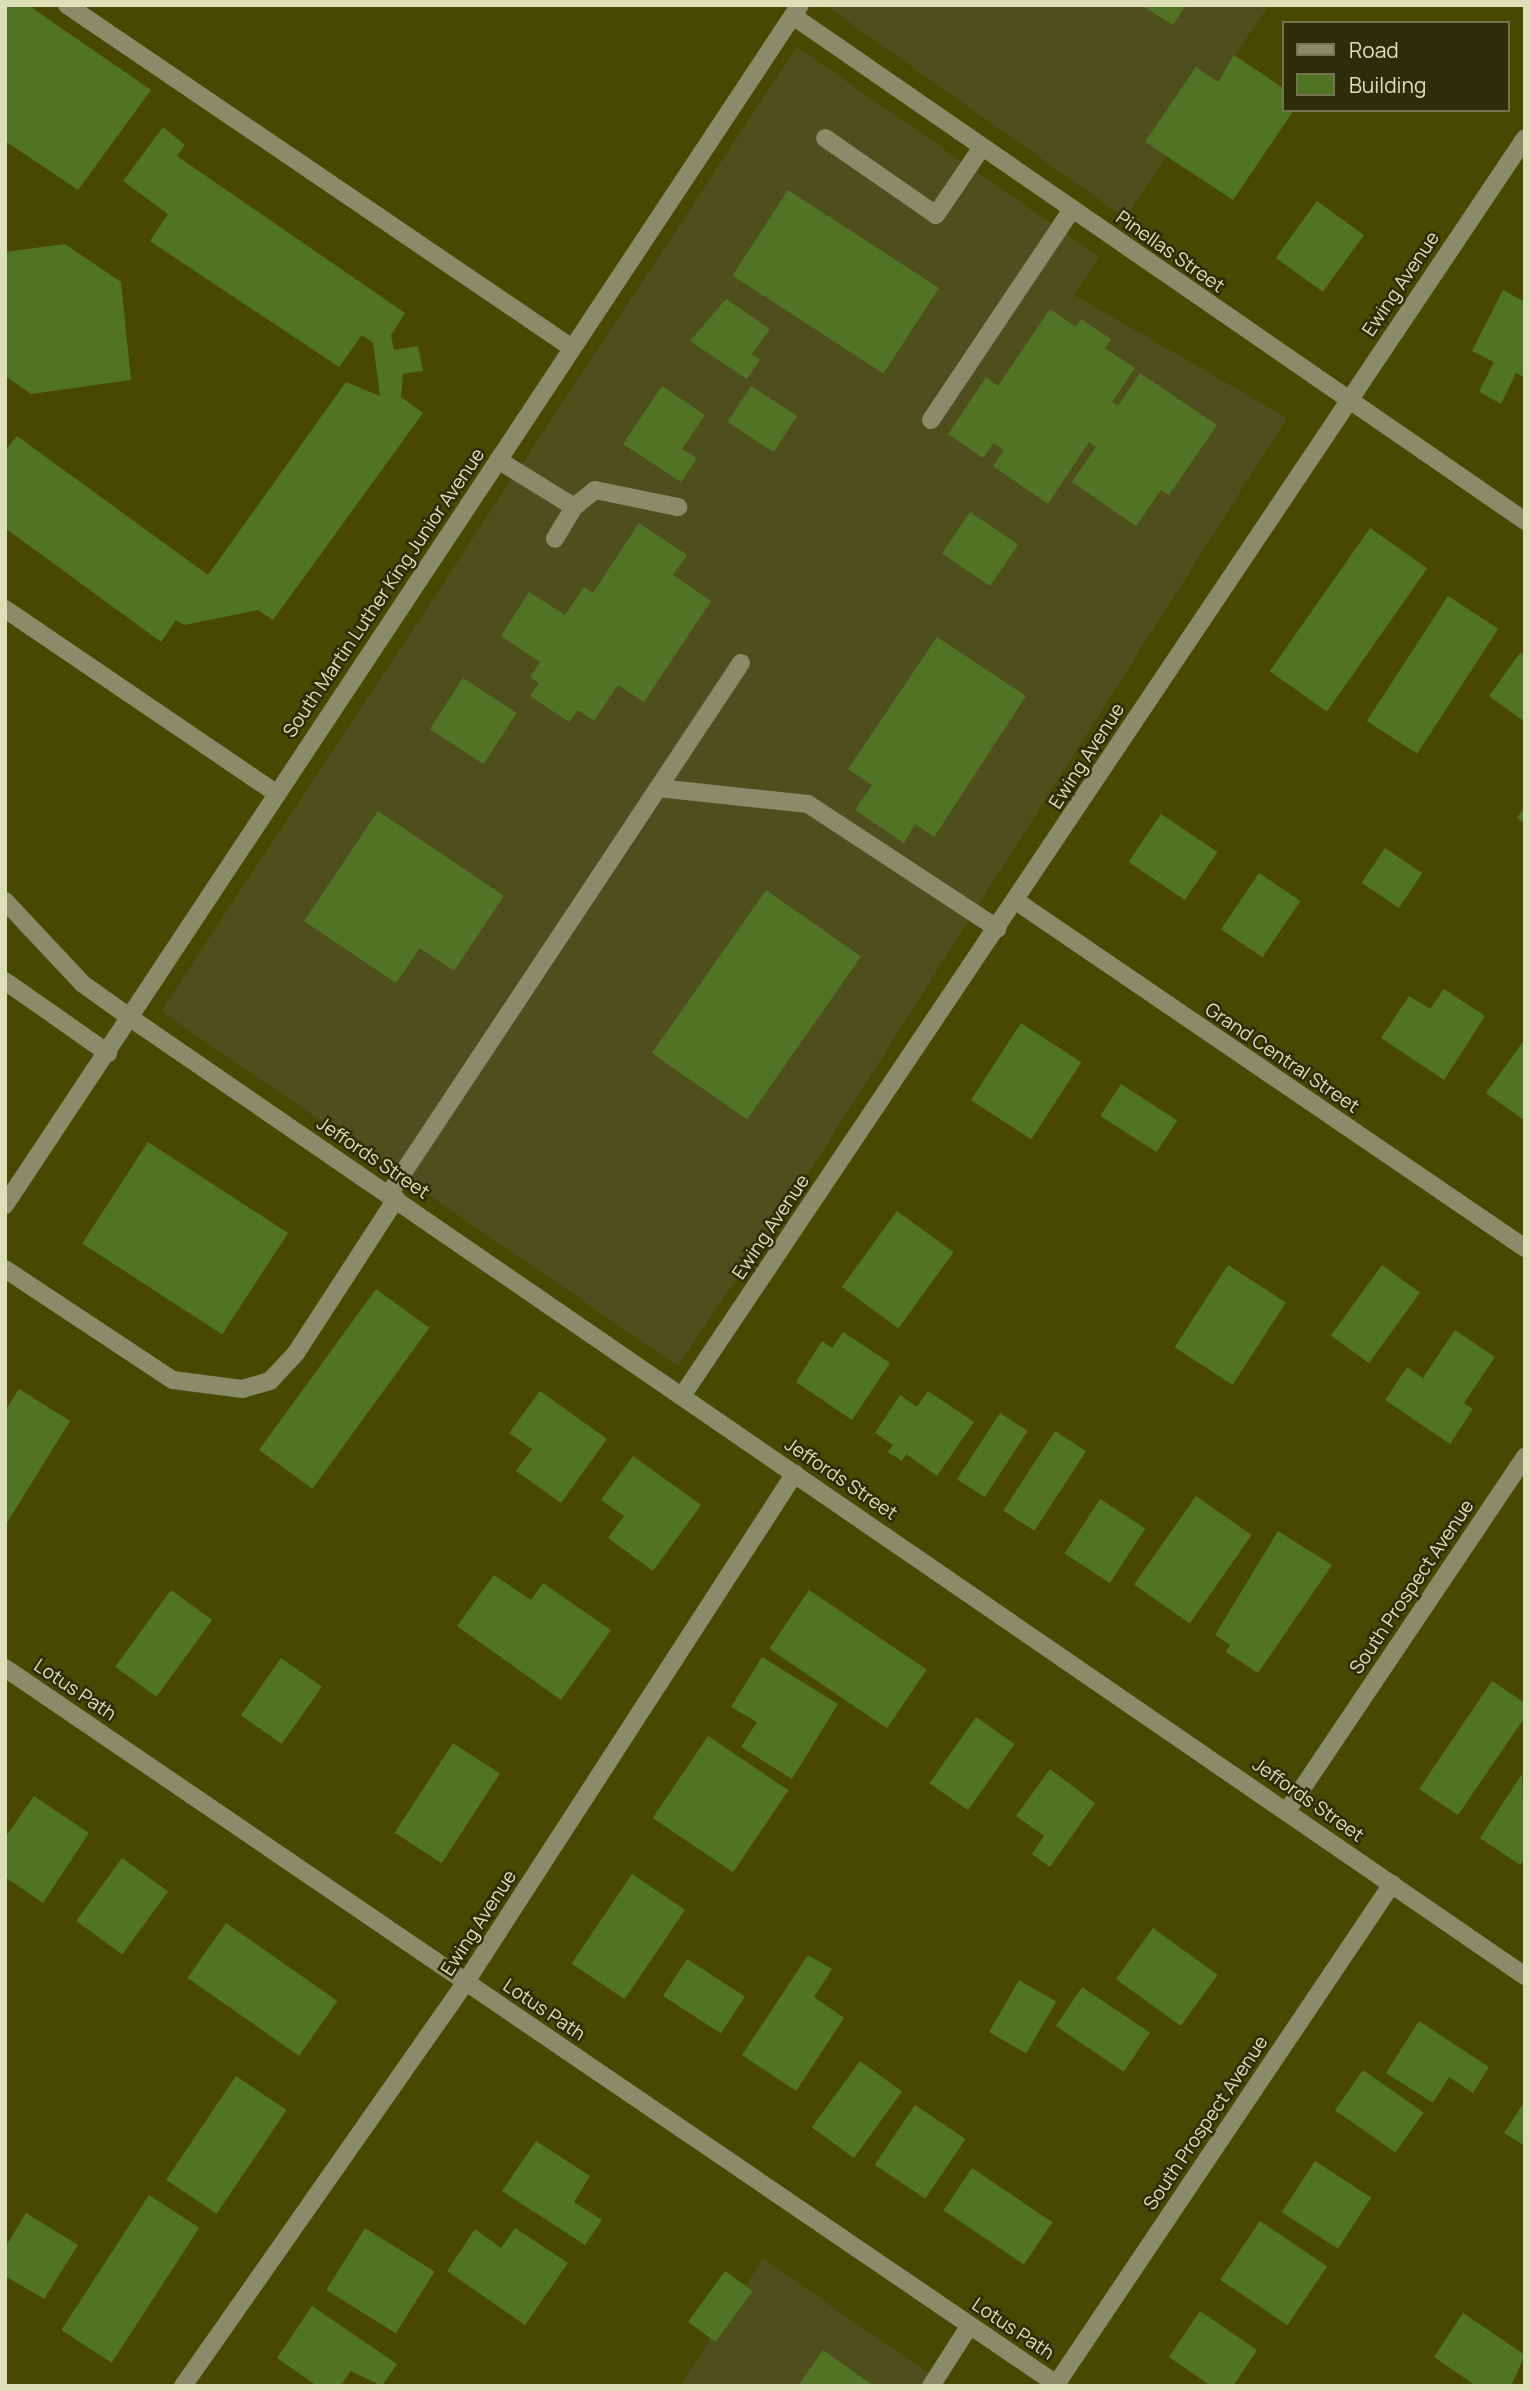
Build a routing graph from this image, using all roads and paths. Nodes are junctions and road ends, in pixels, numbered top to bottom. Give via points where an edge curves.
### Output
1 (66, 5) edge
2 (797, 11) edge
3 (825, 138) dead end
4 (1525, 138) edge
5 (982, 147) junction
6 (1072, 209) junction
7 (572, 348) junction
8 (1347, 400) junction
9 (931, 420) dead end
10 (498, 460) junction
11 (574, 507) junction
12 (678, 507) dead end
13 (1525, 521) edge
14 (555, 539) dead end
15 (5, 609) edge
16 (741, 663) dead end
17 (657, 788) junction
18 (276, 793) junction
19 (5, 901) edge
20 (1016, 901) junction
21 (998, 929) junction
22 (5, 981) edge
23 (132, 1019) junction
24 (108, 1053) junction
25 (392, 1197) junction
26 (5, 1205) edge
27 (1525, 1248) edge
28 (5, 1269) edge
29 (682, 1396) junction
30 (1525, 1457) edge
31 (795, 1473) junction
32 (5, 1668) edge
33 (1287, 1811) junction
34 (1392, 1884) junction
35 (1525, 1976) edge
36 (466, 1983) junction
37 (970, 2325) junction
38 (1057, 2385) edge
39 (183, 2386) edge
40 (931, 2386) edge

1 - 7 street
2 - 5 street, Pinellas Street
2 - 7 street, South Martin Luther King Junior Avenue
3 - 5 street via 936,215
4 - 8 street, Ewing Avenue
5 - 6 street, Pinellas Street
6 - 8 street, Pinellas Street
6 - 9 street
7 - 10 street, South Martin Luther King Junior Avenue
8 - 13 street, Pinellas Street
8 - 20 street, Ewing Avenue
10 - 11 street
10 - 18 street, South Martin Luther King Junior Avenue
11 - 12 street via 595,490
11 - 14 street
15 - 18 street
16 - 17 street
17 - 21 street via 808,804
17 - 25 street
18 - 23 street, South Martin Luther King Junior Avenue
19 - 23 street, Jeffords Street via 83,984
20 - 21 street, Ewing Avenue
20 - 27 street, Grand Central Street
21 - 29 street, Ewing Avenue
22 - 24 street
23 - 24 street, South Martin Luther King Junior Avenue
23 - 25 street, Jeffords Street
24 - 26 street, South Martin Luther King Junior Avenue
25 - 28 street via 296,1353 270,1381 242,1389 173,1380
25 - 29 street, Jeffords Street
29 - 31 street, Jeffords Street
30 - 33 street, South Prospect Avenue
31 - 33 street, Jeffords Street
31 - 36 street, Ewing Avenue
32 - 36 street, Lotus Path
33 - 34 street, Jeffords Street
34 - 35 street, Jeffords Street
34 - 38 street, South Prospect Avenue
36 - 37 street, Lotus Path
36 - 39 street, Ewing Avenue
37 - 38 street, Lotus Path
37 - 40 street

